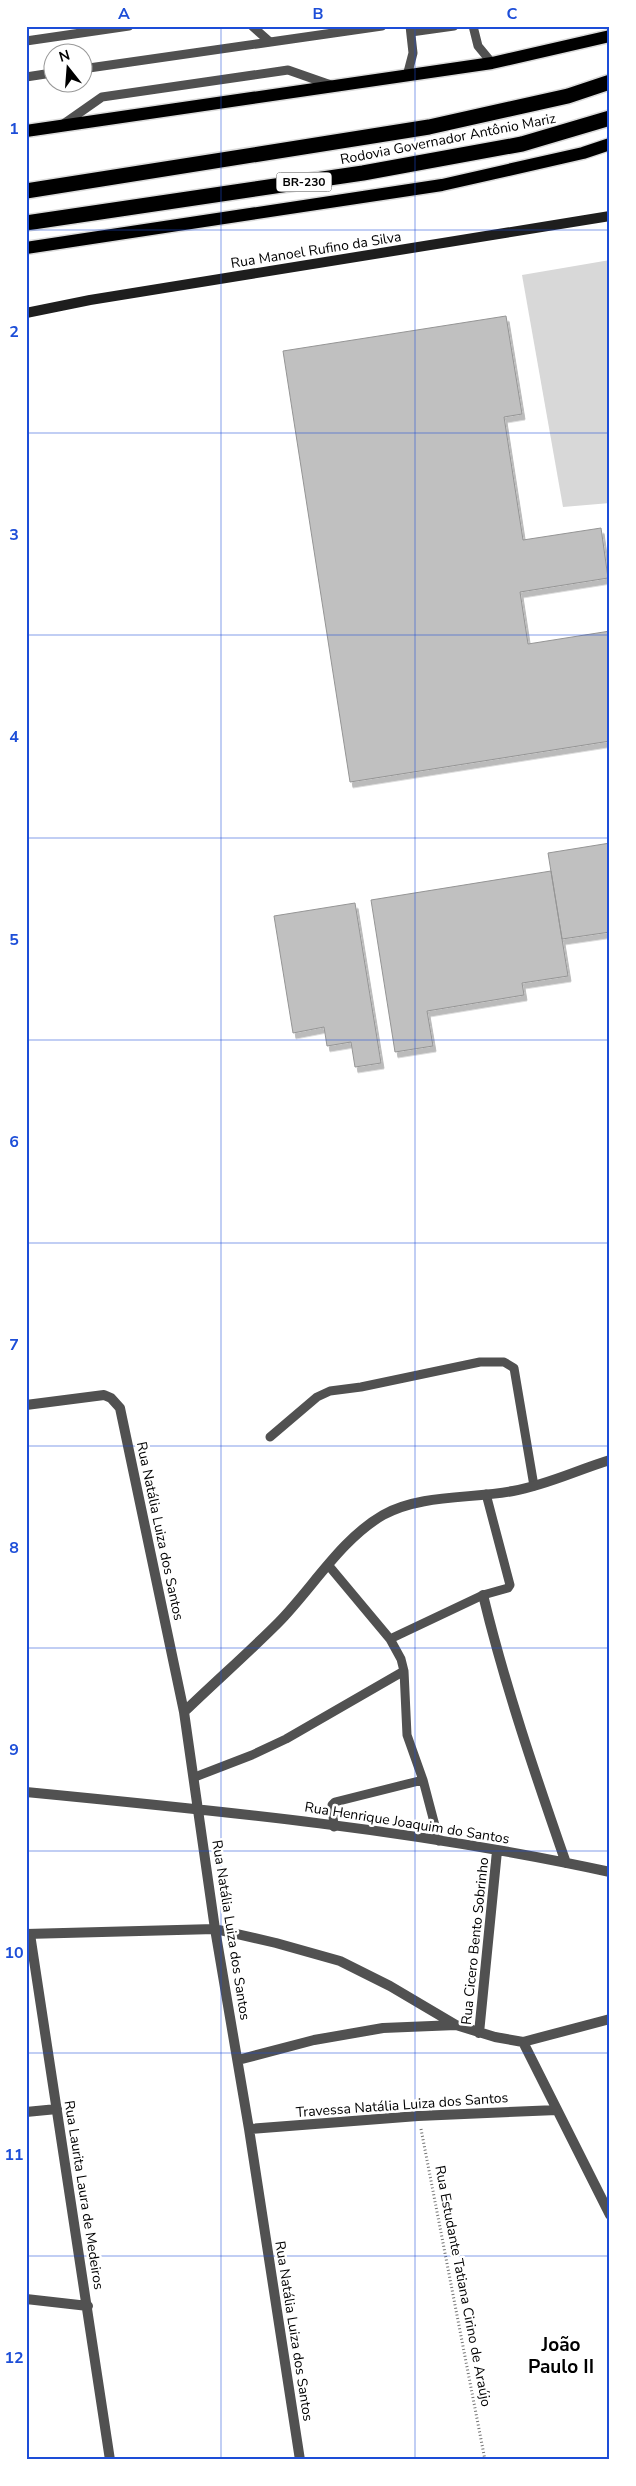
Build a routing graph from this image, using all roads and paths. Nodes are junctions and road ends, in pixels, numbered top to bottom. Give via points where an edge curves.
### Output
1 (129, 26) edge
2 (252, 26) edge
3 (382, 26) edge
4 (454, 26) edge
5 (473, 26) edge
6 (411, 29) edge
7 (610, 36) edge
8 (26, 42) edge
9 (270, 42) junction
10 (492, 63) junction
11 (92, 68) edge
12 (42, 75) edge
13 (407, 76) junction
14 (26, 77) edge
15 (610, 82) edge
16 (334, 86) junction
17 (610, 118) edge
18 (61, 126) junction
19 (26, 131) edge
20 (610, 144) edge
21 (26, 191) edge
22 (610, 216) edge
23 (26, 224) edge
24 (26, 248) edge
25 (26, 313) edge
26 (26, 1406) edge
27 (270, 1437) dead end
28 (609, 1463) edge
29 (534, 1486) junction
30 (486, 1494) junction
31 (329, 1566) junction
32 (484, 1595) junction
33 (390, 1639) junction
34 (404, 1671) junction
35 (184, 1712) junction
36 (195, 1777) junction
37 (423, 1780) junction
38 (26, 1792) edge
39 (199, 1809) junction
40 (334, 1827) junction
41 (439, 1841) junction
42 (497, 1851) junction
43 (566, 1863) junction
44 (610, 1872) edge
45 (215, 1929) junction
46 (28, 1934) edge
47 (610, 2019) edge
48 (456, 2025) junction
49 (480, 2033) junction
50 (523, 2042) junction
51 (238, 2060) junction
52 (58, 2109) junction
53 (557, 2110) junction
54 (26, 2112) edge
55 (418, 2116) junction
56 (249, 2129) junction
57 (610, 2215) edge
58 (26, 2299) edge
59 (88, 2306) junction
60 (110, 2460) edge
61 (300, 2460) edge
62 (486, 2460) edge

1 - 8 lane
2 - 9 lane
3 - 9 lane
4 - 6 lane
5 - 10 lane via 478,46
6 - 13 lane via 413,53
7 - 10 main road
9 - 11 lane
10 - 13 main road
12 - 14 lane
13 - 16 main road
15 - 21 highway, Rodovia Governador Antônio Mariz / BR-230 via 568,96 429,127
16 - 18 main road
16 - 18 lane via 288,70 102,97
17 - 23 highway, Rodovia Governador Antônio Mariz / BR-230 via 522,144 363,173
18 - 19 main road
20 - 24 main road via 442,185
22 - 25 main road, Rua Manoel Rufino da Silva via 100,298
26 - 35 street, Rua Natália Luiza dos Santos via 104,1395 120,1408
27 - 29 lane via 317,1397 330,1391 361,1388 480,1362 504,1362 514,1368
28 - 29 street
29 - 30 street
30 - 31 street via 421,1502 383,1515 356,1536
30 - 32 lane via 511,1583 508,1588
31 - 33 lane
31 - 35 street via 278,1623
32 - 33 lane
32 - 43 street via 511,1701
33 - 34 lane
34 - 36 lane via 286,1739
34 - 37 lane via 407,1735
35 - 36 street, Rua Natália Luiza dos Santos
36 - 39 street, Rua Natália Luiza dos Santos
37 - 40 lane via 335,1802 332,1805
37 - 41 lane
38 - 39 street, Rua Henrique Joaquim do Santos
39 - 40 street, Rua Henrique Joaquim do Santos via 288,1818
39 - 45 street, Rua Natália Luiza dos Santos
40 - 41 street, Rua Henrique Joaquim do Santos
41 - 42 street, Rua Henrique Joaquim do Santos
42 - 43 street, Rua Henrique Joaquim do Santos
42 - 49 street, Rua Cicero Bento Sobrinho
43 - 44 street, Rua Henrique Joaquim do Santos
45 - 46 street
45 - 48 street via 340,1961
45 - 51 street, Rua Natália Luiza dos Santos
46 - 52 street, Rua Laurita Laura de Medeiros
47 - 50 street
48 - 49 street
48 - 51 street via 383,2028 314,2040
49 - 50 street
50 - 53 street
51 - 56 street, Rua Natália Luiza dos Santos
52 - 54 street
52 - 59 street, Rua Laurita Laura de Medeiros
53 - 55 street, Travessa Natália Luiza dos Santos
53 - 57 street
55 - 56 street, Travessa Natália Luiza dos Santos
55 - 62 path, Rua Estudante Tatiana Cirino de Araújo
56 - 61 street, Rua Natália Luiza dos Santos
58 - 59 street
59 - 60 street, Rua Laurita Laura de Medeiros

